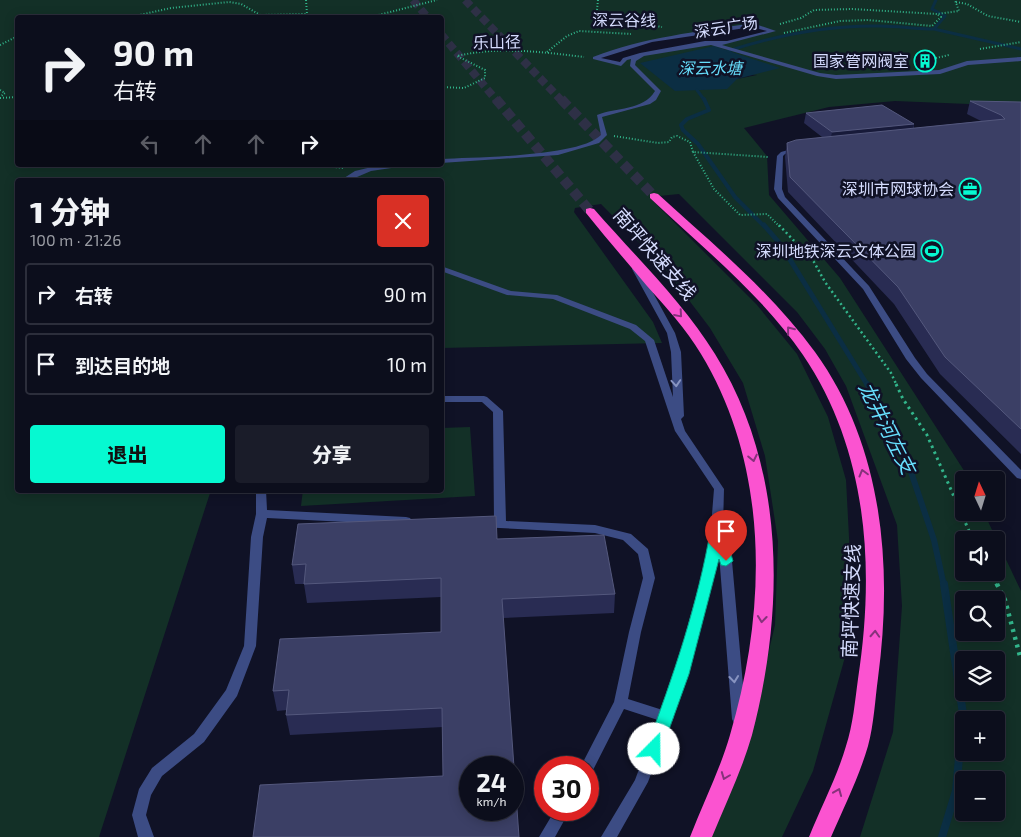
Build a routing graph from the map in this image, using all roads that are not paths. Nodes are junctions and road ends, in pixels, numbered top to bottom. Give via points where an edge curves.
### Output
1 (594, 58) joint
2 (1021, 60) edge
3 (811, 148) edge
4 (444, 161) edge
5 (387, 167) edge
6 (348, 178) edge
7 (654, 196) tunnel mouth
8 (590, 211) tunnel mouth
9 (630, 258) junction
10 (444, 269) edge
11 (444, 399) edge
12 (680, 431) junction
13 (1021, 476) edge
14 (262, 493) edge
15 (262, 514) junction
16 (421, 521) edge
17 (470, 524) edge
18 (500, 525) junction
19 (717, 527) junction
20 (621, 702) junction
21 (666, 717) junction
22 (740, 736) junction
23 (593, 756) edge
24 (556, 821) edge
25 (146, 837) edge
26 (547, 837) edge
27 (609, 837) edge
28 (701, 837) edge
29 (820, 837) edge

1 - 1 street, 深云广场 via 674,38 752,26 772,31 727,43 705,43 640,55 621,64
2 - 4 street via 967,63 940,72 836,77 818,75 725,46 702,44 633,60 632,65 658,91 654,100 599,116 604,135 592,144 558,153
3 - 13 street via 792,150 780,156 778,189 782,198 866,288 924,376
5 - 6 street via 355,173
29 -> 7 highway, 南坪快速支线 via 857,745 875,641 877,559 869,496 853,438 833,392 809,355 781,318
8 - 9 highway, 南坪快速支线
9 -> 12 street via 671,333 676,352
9 -> 22 highway, 南坪快速支线 via 689,326 714,363 734,402 751,449 764,510 766,581 759,651
10 - 12 street via 510,293 554,297 633,327 648,340
11 - 18 street via 484,399 498,412
12 - 19 street via 718,489
14 - 15 street
15 - 16 street
15 - 25 street via 257,537 250,646 232,692 199,738 157,772 144,794 139,815
17 - 18 street
18 - 20 street via 595,529 627,538 644,552 649,578
19 - 21 street via 712,560
19 -> 22 street via 726,561
20 - 21 street
20 - 23 street
21 - 27 street via 641,782
22 -> 28 highway, 南坪快速支线
24 - 26 street

